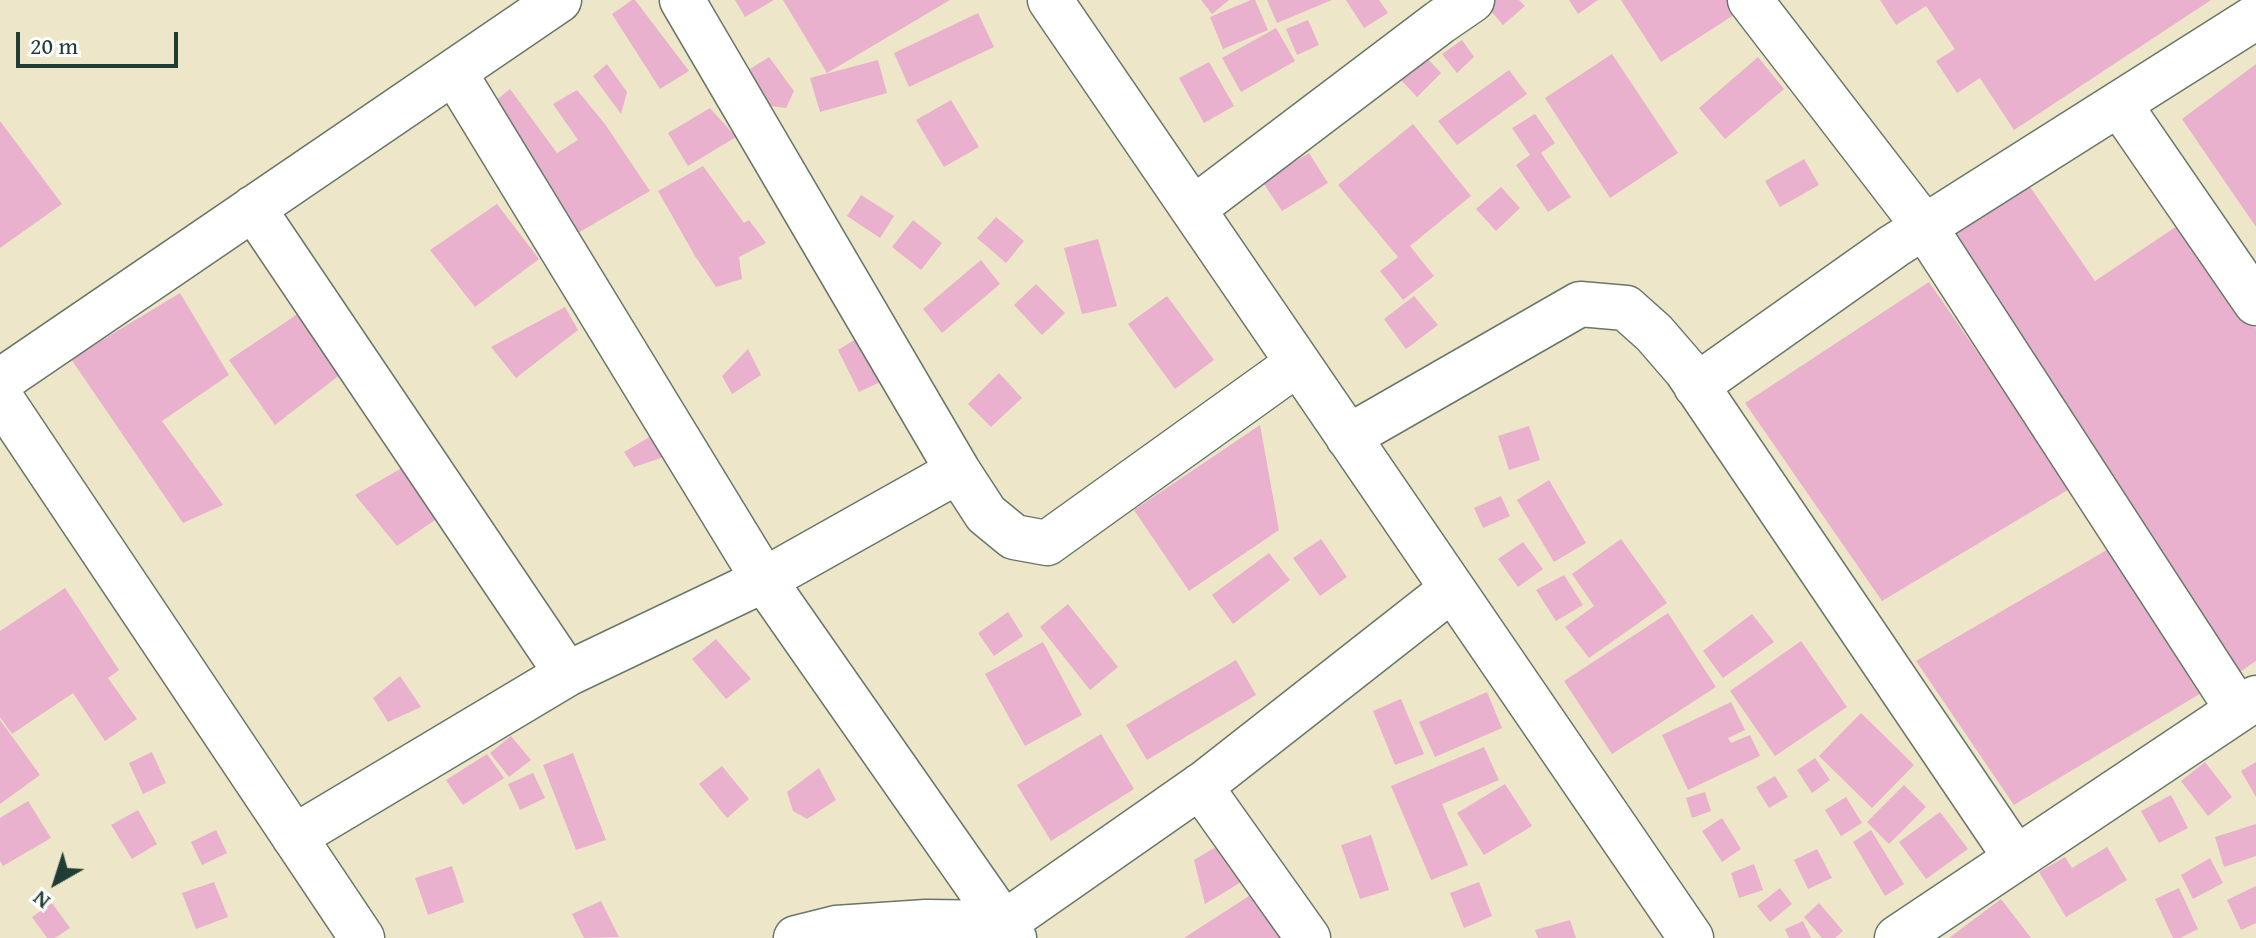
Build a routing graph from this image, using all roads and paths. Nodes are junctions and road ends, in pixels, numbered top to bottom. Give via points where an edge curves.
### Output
1 (559, 0) edge
2 (682, 0) edge
3 (1050, 0) edge
4 (1750, 0) edge
5 (1446, 7) edge
6 (2256, 17) edge
7 (454, 72) junction
8 (2119, 104) junction
9 (253, 208) junction
10 (1193, 209) junction
11 (1924, 226) junction
12 (2256, 303) edge
13 (1298, 363) junction
14 (0, 381) edge
15 (1696, 386) junction
16 (0, 397) edge
17 (1348, 437) junction
18 (958, 471) junction
19 (764, 580) junction
20 (1452, 589) junction
21 (567, 674) junction
22 (2247, 704) edge
23 (1200, 786) junction
24 (294, 837) junction
25 (2016, 858) junction
26 (1009, 930) edge
27 (362, 938) edge
28 (796, 938) edge
29 (1308, 938) edge
30 (1691, 938) edge
31 (1897, 938) edge

1 - 7 street
2 - 18 street
3 - 10 street
4 - 11 street
5 - 10 street
6 - 8 street
7 - 9 street
7 - 19 street
8 - 11 street
8 - 12 street
9 - 14 street
9 - 21 street
10 - 13 street
11 - 15 street
11 - 22 street
13 - 17 street
13 - 18 street via 1047,543 1014,537 1004,529 986,514
15 - 17 street via 1654,333 1626,308 1580,304
15 - 25 street
16 - 24 street
17 - 20 street
18 - 19 street
19 - 21 street
19 - 26 street
20 - 23 street
20 - 30 street
21 - 24 street
22 - 25 street
23 - 26 street
23 - 29 street
24 - 27 street
25 - 31 street
26 - 28 street via 926,922 836,928

